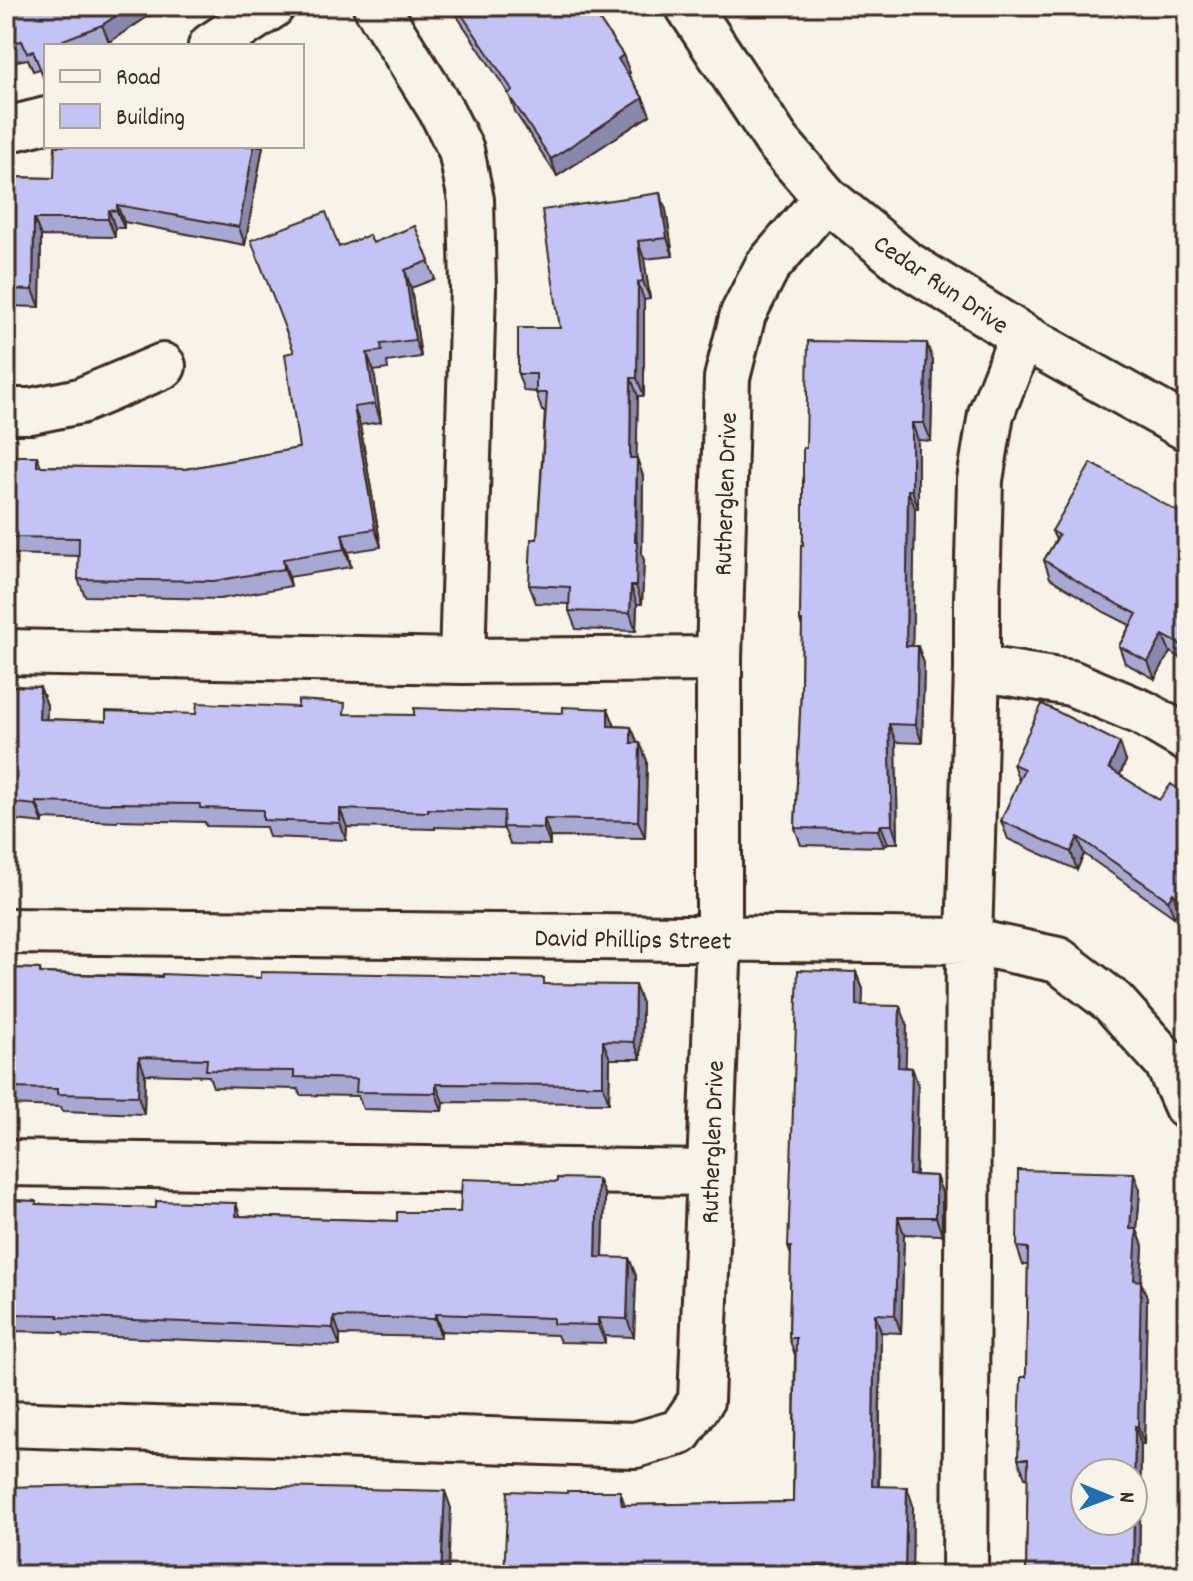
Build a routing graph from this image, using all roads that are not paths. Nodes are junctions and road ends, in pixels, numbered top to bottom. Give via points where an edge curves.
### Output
1 (272, 6) edge
2 (376, 6) edge
3 (688, 6) edge
4 (214, 44) edge
5 (44, 120) edge
6 (6, 130) edge
7 (826, 198) junction
8 (1022, 336) junction
9 (163, 366) dead end
10 (6, 411) edge
11 (1187, 428) edge
12 (6, 652) edge
13 (719, 659) junction
14 (462, 661) junction
15 (977, 668) junction
16 (1187, 739) edge
17 (6, 931) edge
18 (719, 939) junction
19 (969, 941) junction
20 (1187, 1107) edge
21 (6, 1163) edge
22 (710, 1173) junction
23 (6, 1424) edge
24 (965, 1575) edge

1 - 4 street
2 - 14 street via 461,150 471,200
3 - 7 street, Cedar Run Drive via 777,141
5 - 6 street
7 - 8 street, Cedar Run Drive via 905,263
7 - 13 street, Rutherglen Drive via 767,267 743,314 727,378
8 - 11 street, Cedar Run Drive
8 - 15 street via 991,414 980,480
9 - 10 street via 80,401
12 - 14 street
13 - 14 street
13 - 18 street, Rutherglen Drive
15 - 16 street via 1071,683 1143,713
15 - 19 street
17 - 18 street, David Phillips Street
18 - 19 street, David Phillips Street
18 - 22 street, Rutherglen Drive
19 - 20 street, David Phillips Street via 1058,960 1069,968 1113,1002 1167,1062
19 - 24 street
21 - 22 street
22 - 23 street, Rutherglen Drive via 701,1401 680,1432 635,1445

